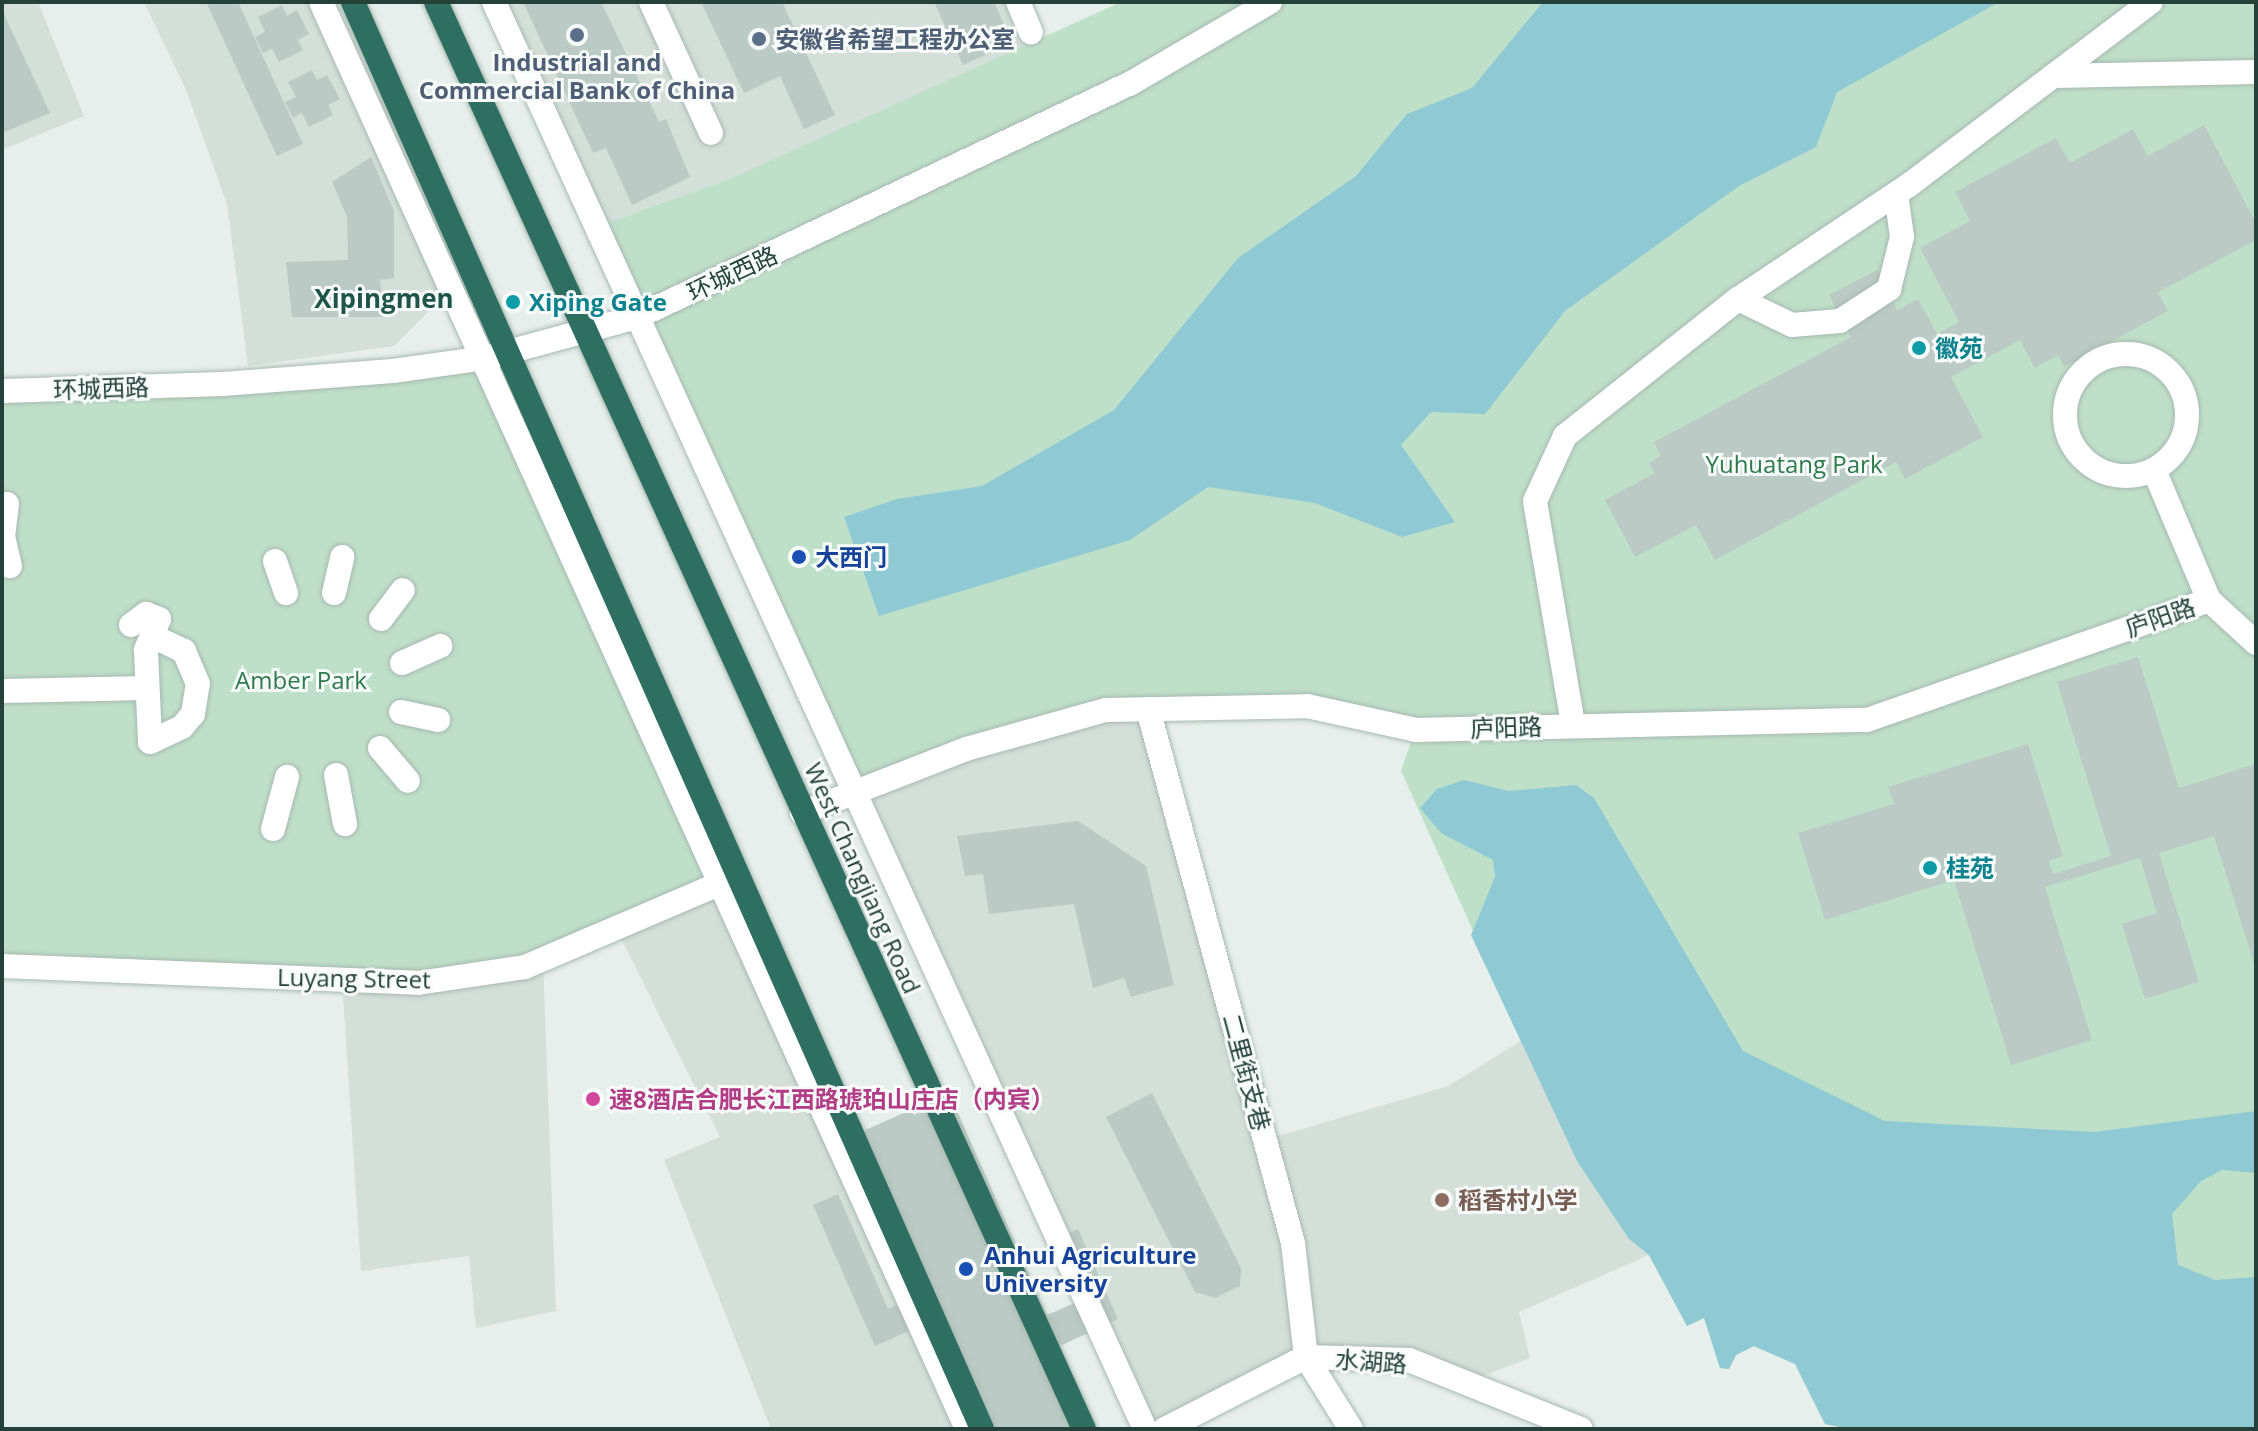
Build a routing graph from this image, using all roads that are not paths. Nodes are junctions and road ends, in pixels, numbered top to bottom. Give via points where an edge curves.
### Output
1 (321, 2) edge
2 (353, 2) edge
3 (494, 2) edge
4 (651, 2) edge
5 (1018, 2) edge
6 (1270, 2) edge
7 (2151, 2) edge
8 (443, 4) edge
9 (1031, 32) dead end
10 (2256, 72) edge
11 (2053, 76) junction
12 (711, 133) dead end
13 (1896, 194) junction
14 (1738, 299) junction
15 (637, 317) junction
16 (590, 341) junction
17 (501, 360) junction
18 (2, 391) edge
19 (2154, 470) junction
20 (7, 504) dead end
21 (342, 557) dead end
22 (275, 561) dead end
23 (10, 566) dead end
24 (403, 590) dead end
25 (286, 593) dead end
26 (334, 593) dead end
27 (2209, 600) junction
28 (381, 619) dead end
29 (2256, 643) edge
30 (440, 646) dead end
31 (402, 663) dead end
32 (147, 688) junction
33 (2, 691) edge
34 (1148, 709) junction
35 (401, 712) dead end
36 (438, 720) dead end
37 (1573, 724) junction
38 (380, 748) dead end
39 (336, 775) dead end
40 (287, 777) dead end
41 (408, 781) dead end
42 (858, 791) junction
43 (802, 813) junction
44 (345, 824) dead end
45 (273, 829) dead end
46 (728, 880) junction
47 (2, 966) edge
48 (1306, 1357) junction
49 (967, 1429) edge
50 (982, 1429) edge
51 (1084, 1429) edge
52 (1145, 1429) edge
53 (1165, 1429) edge
54 (1351, 1429) edge
55 (1581, 1429) edge

1 - 17 street
2 - 17 highway
3 - 15 street
4 - 12 street
5 - 9 street
6 - 15 street, 环城西路 via 1131,83
7 - 11 street
8 - 16 highway, West Changjiang Road
10 - 11 street
11 - 13 street
13 - 14 street
13 - 14 street via 1902,237 1889,289 1840,321 1792,325
14 - 37 street via 1565,436 1535,501
15 - 16 street, 环城西路
15 - 42 street
16 - 17 street, 环城西路
16 - 43 highway, West Changjiang Road
17 - 18 street, 环城西路 via 223,384
17 - 46 highway
19 - 19 street via 2114,475 2079,454 2064,416 2072,386 2092,363 2130,353 2167,368 2180,384 2187,422 2182,442
19 - 27 street
20 - 23 street via 3,536
21 - 26 street
22 - 25 street
24 - 28 street
27 - 29 street
27 - 37 street, 庐阳路 via 1867,720
30 - 31 street
32 - 32 street via 150,742 182,727 207,683 184,651 142,631
32 - 33 street
34 - 37 street, 庐阳路 via 1307,706 1416,730
34 - 42 street, 庐阳路 via 1106,710 966,749
34 - 48 street, 二里街支巷 via 1293,1243
35 - 36 street
38 - 41 street
39 - 44 street
40 - 45 street
42 - 43 street, 庐阳路
42 - 52 street
43 - 51 highway, West Changjiang Road
46 - 47 street, Luyang Street via 525,967 418,983
46 - 49 street
46 - 50 highway
48 - 53 street, 水湖路
48 - 54 street, 二里街支巷
48 - 55 street, 水湖路 via 1409,1360

